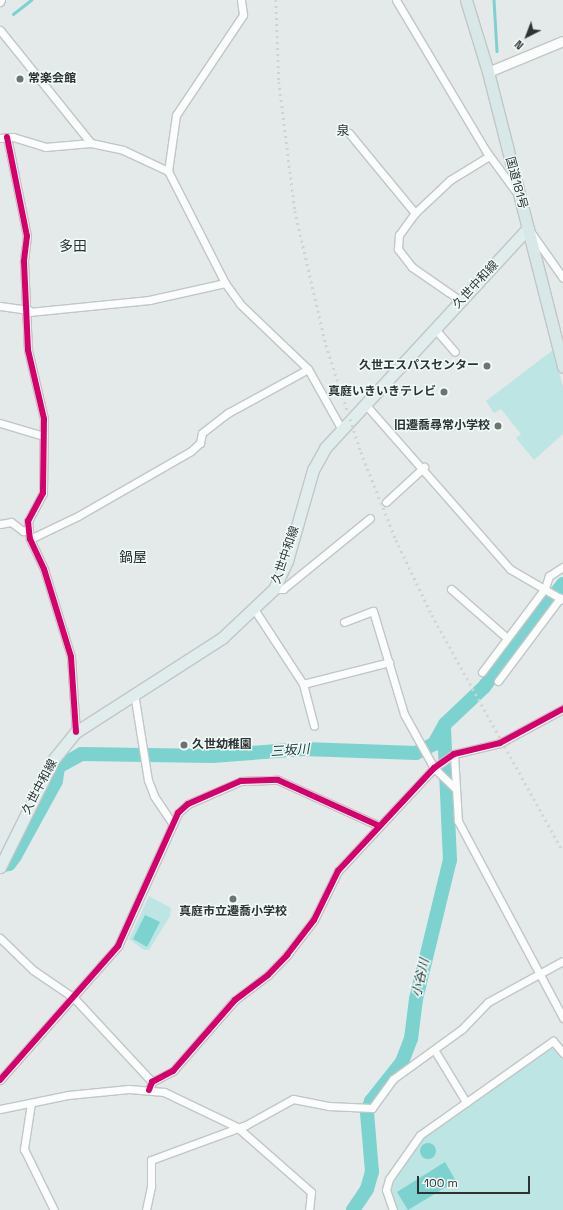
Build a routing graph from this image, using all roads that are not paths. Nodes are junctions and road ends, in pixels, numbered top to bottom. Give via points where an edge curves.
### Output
1 (241, 0) edge
2 (396, 0) edge
3 (466, 0) edge
4 (0, 30) edge
5 (563, 41) edge
6 (488, 72) junction
7 (349, 133) dead end
8 (3, 138) edge
9 (91, 143) junction
10 (489, 156) junction
11 (168, 171) junction
12 (520, 196) junction
13 (415, 213) junction
14 (528, 228) junction
15 (539, 249) junction
16 (563, 278) edge
17 (225, 283) junction
18 (461, 301) junction
19 (0, 306) edge
20 (29, 311) junction
21 (435, 329) junction
22 (455, 352) dead end
23 (563, 367) edge
24 (308, 369) junction
25 (365, 404) junction
26 (0, 423) edge
27 (341, 428) junction
28 (44, 436) junction
29 (424, 467) junction
30 (386, 502) dead end
31 (370, 518) dead end
32 (0, 524) edge
33 (29, 529) junction
34 (30, 539) junction
35 (563, 567) edge
36 (451, 588) dead end
37 (274, 589) junction
38 (546, 589) junction
39 (562, 599) edge
40 (254, 609) junction
41 (344, 622) dead end
42 (507, 638) junction
43 (389, 662) junction
44 (482, 672) dead end
45 (498, 681) dead end
46 (303, 684) junction
47 (134, 693) junction
48 (563, 709) edge
49 (314, 726) dead end
50 (76, 732) junction
51 (454, 754) junction
52 (434, 768) junction
53 (456, 789) junction
54 (173, 824) junction
55 (377, 825) junction
56 (1, 865) edge
57 (0, 938) edge
58 (563, 961) edge
59 (542, 974) junction
60 (74, 998) junction
61 (563, 1018) edge
62 (435, 1050) junction
63 (563, 1053) edge
64 (0, 1080) edge
65 (152, 1082) junction
66 (149, 1090) junction
67 (466, 1102) junction
68 (31, 1103) junction
69 (0, 1110) edge
70 (237, 1127) junction
71 (54, 1210) edge
72 (146, 1210) edge
73 (309, 1210) edge
74 (393, 1210) edge

1 - 11 street via 243,15 176,115
2 - 10 street
3 - 6 highway, 国道181号
4 - 9 street
5 - 6 main road
6 - 12 highway, 国道181号
7 - 13 street
8 - 9 street via 45,147
8 - 20 street via 27,236 24,262
9 - 11 street via 123,150
10 - 12 street
10 - 13 street via 450,180
11 - 17 street
12 - 14 highway, 国道181号
13 - 18 street via 399,234 398,248 412,267
14 - 15 highway, 国道181号
14 - 18 main road, 久世中和線
15 - 16 street
15 - 23 highway, 国道181号
17 - 20 street via 149,300
17 - 24 street via 240,304
18 - 21 main road, 久世中和線
19 - 20 street
20 - 28 street via 28,350
21 - 22 street
21 - 25 main road, 久世中和線
24 - 27 street
24 - 34 street via 228,413 202,433 200,443 192,451 78,516
25 - 27 main road, 久世中和線
25 - 29 street
26 - 28 street
27 - 37 main road, 久世中和線 via 313,470 287,561
28 - 33 street via 43,493 32,511
29 - 30 street
29 - 38 street via 510,569
31 - 37 street via 283,588
32 - 33 street via 11,522 23,531
33 - 34 street
34 - 50 street via 44,569 71,657
35 - 38 street via 549,576
36 - 42 street
37 - 40 main road, 久世中和線
38 - 39 street
38 - 42 street
39 - 45 street
40 - 46 street
40 - 47 main road, 久世中和線 via 222,638
41 - 43 street via 373,611
42 - 44 street
43 - 46 street
43 - 52 street via 404,714
46 - 49 street
47 - 50 main road, 久世中和線
47 - 54 street via 148,780 154,796
48 - 51 street via 500,743
50 - 56 main road, 久世中和線 via 53,760
51 - 52 street
51 - 53 street
52 - 53 street
52 - 55 street
53 - 59 street via 458,821
54 - 55 street via 188,804 241,780 260,778 300,787
54 - 60 street via 118,946
55 - 65 street via 338,871 314,920 287,955 268,975 235,1000 172,1071
57 - 60 street via 33,970
58 - 59 street
59 - 61 street
59 - 62 street via 488,1002
60 - 64 street
60 - 65 street
62 - 67 street
62 - 70 street via 393,1079 372,1108 293,1099
63 - 67 street via 552,1041
65 - 66 street
66 - 68 street via 68,1094
66 - 70 street via 164,1092
67 - 74 street via 411,1144 386,1190
68 - 69 street
68 - 71 street via 24,1149
70 - 72 street via 151,1160 151,1186
70 - 73 street via 311,1192

